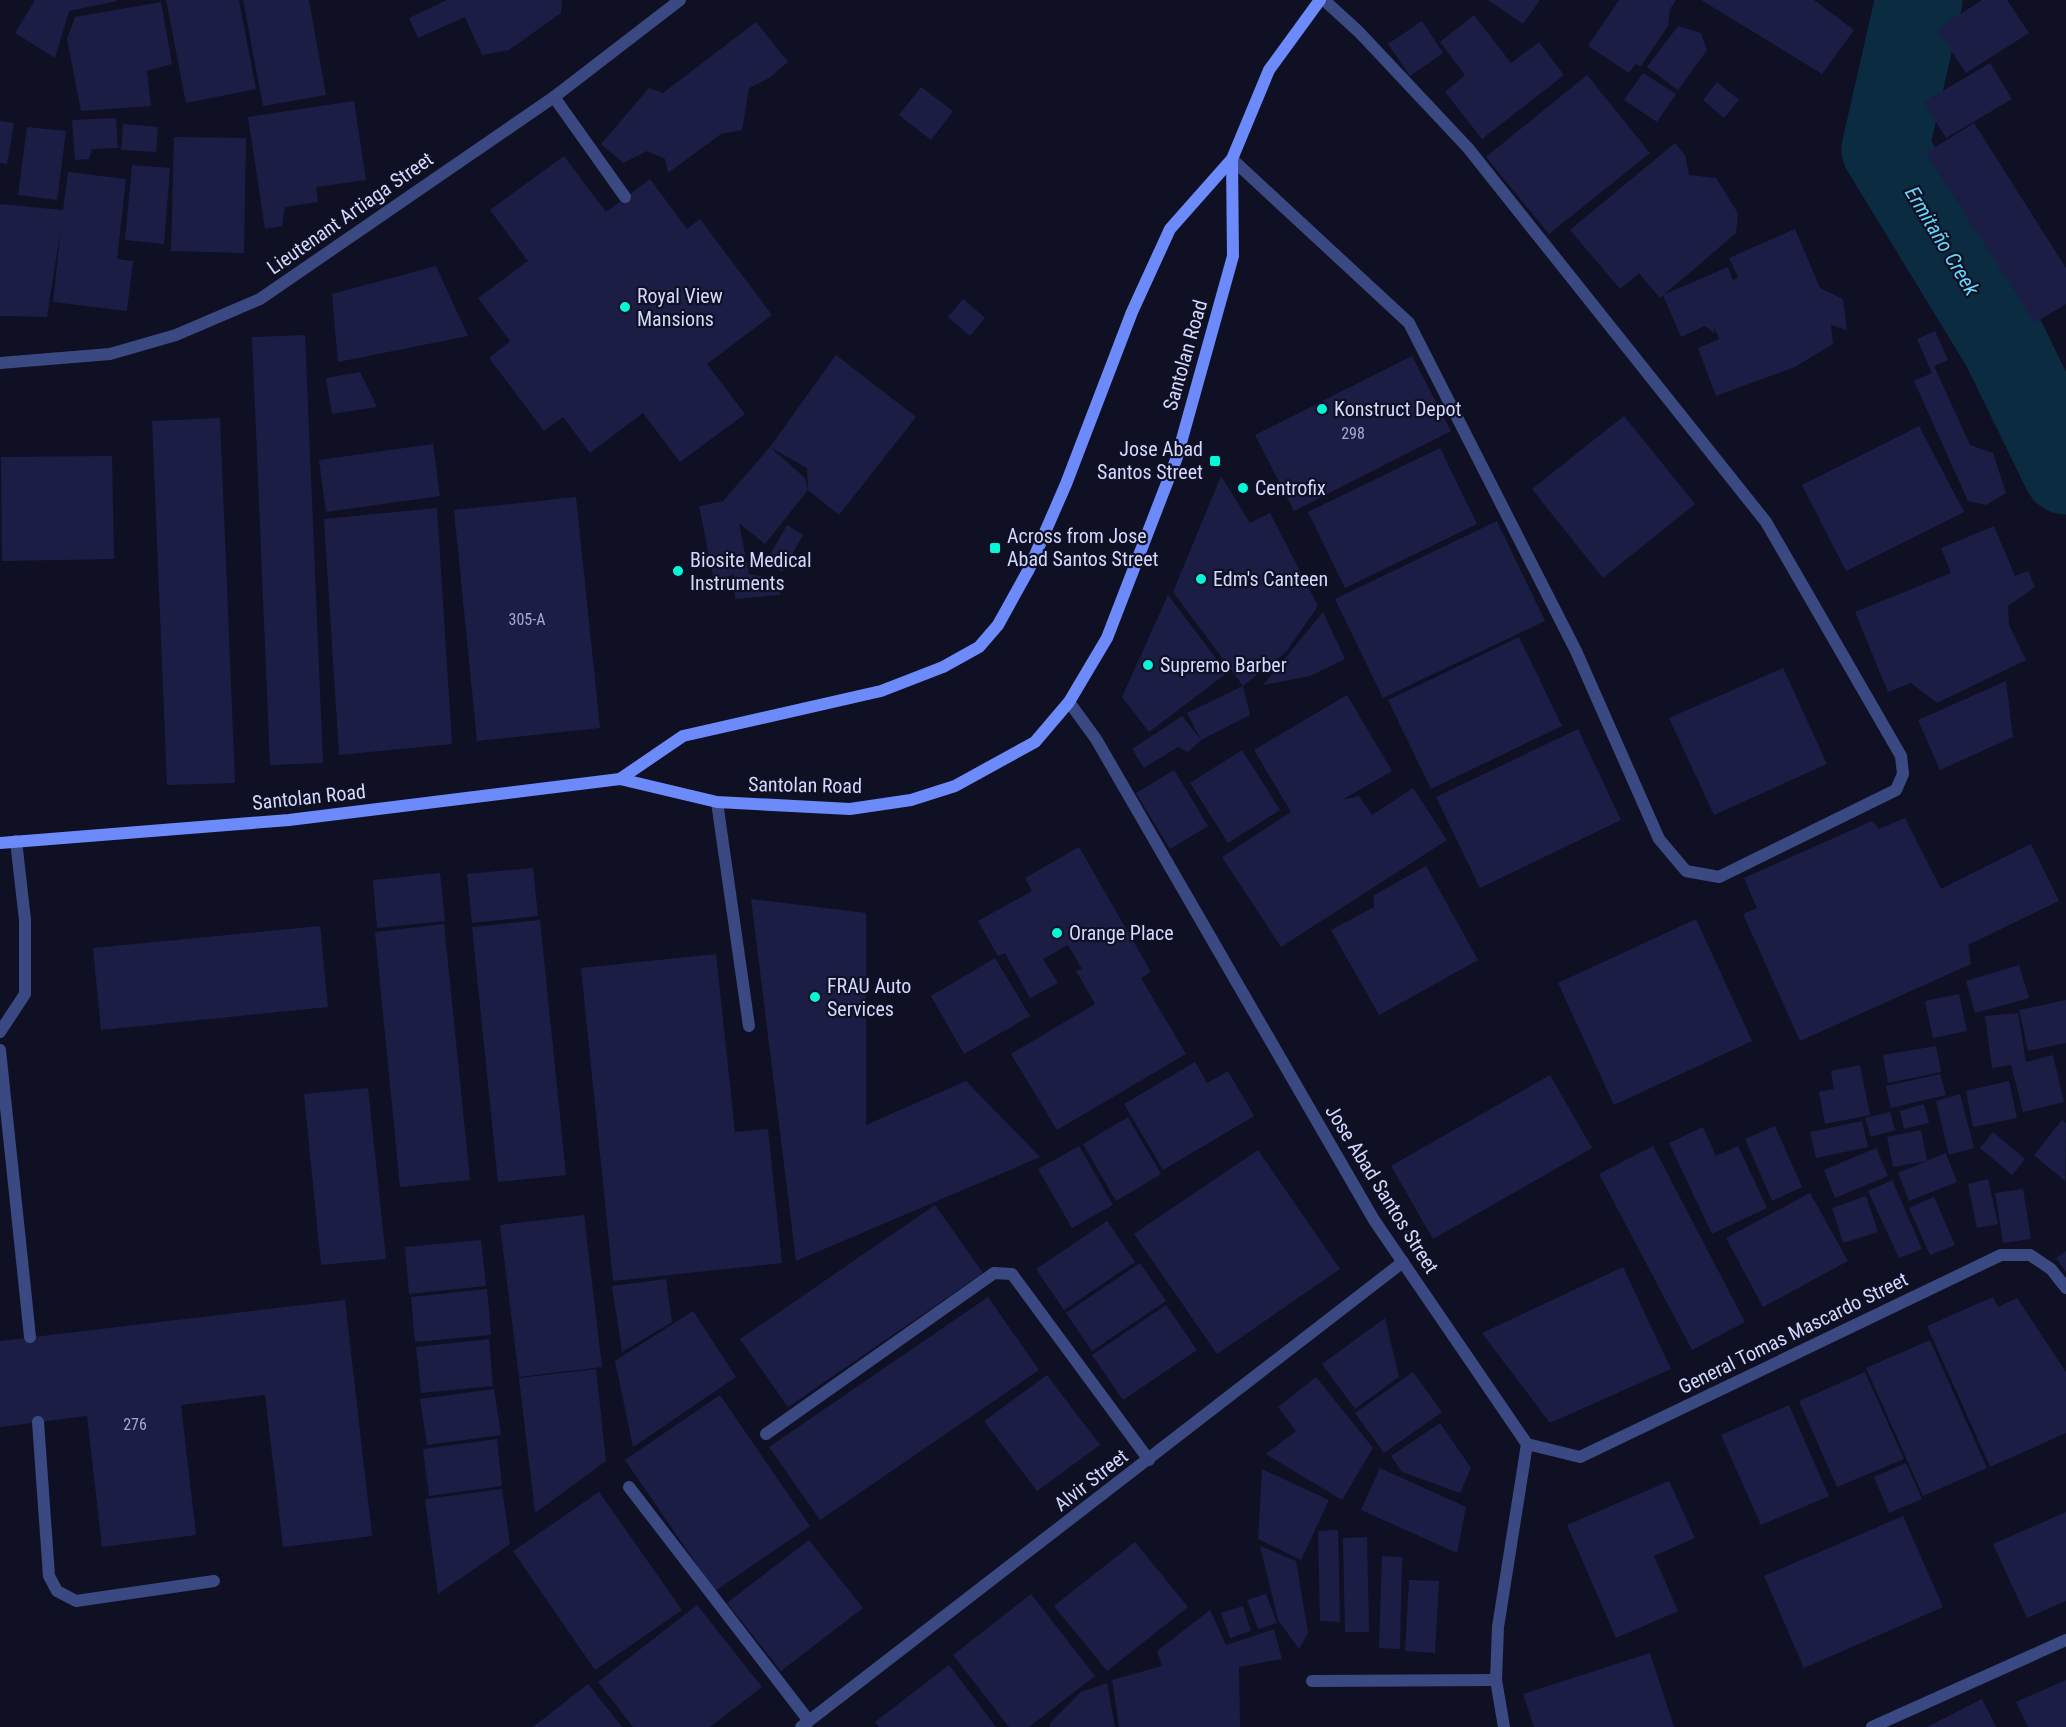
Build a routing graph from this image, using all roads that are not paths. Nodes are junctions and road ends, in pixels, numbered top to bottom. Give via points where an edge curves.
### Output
1 (680, 0) edge
2 (1322, 0) edge
3 (554, 97) junction
4 (1232, 159) junction
5 (625, 197) dead end
6 (0, 363) edge
7 (1069, 702) junction
8 (620, 779) junction
9 (717, 802) junction
10 (16, 841) junction
11 (0, 843) edge
12 (749, 1026) dead end
13 (0, 1032) edge
14 (0, 1050) edge
15 (1403, 1262) junction
16 (2066, 1288) edge
17 (30, 1337) dead end
18 (39, 1422) dead end
19 (766, 1434) dead end
20 (1527, 1444) junction
21 (1149, 1460) junction
22 (629, 1487) dead end
23 (214, 1581) dead end
24 (2066, 1640) edge
25 (1496, 1680) junction
26 (1312, 1681) dead end
27 (805, 1724) edge
28 (1504, 1727) edge
29 (1872, 1727) edge

1 - 3 street, Lieutenant Artiaga Street
2 - 4 main road, Santolan Road via 1269,70
2 - 4 street via 1359,32 1468,148 1766,522 1901,756 1903,774 1896,790 1719,877 1686,871 1659,839 1576,651 1409,323
3 - 5 street
3 - 6 street, Lieutenant Artiaga Street via 260,299 176,335 110,354
4 - 7 main road, Santolan Road via 1233,256 1177,457 1107,638
4 - 8 main road, Santolan Road via 1170,229 1132,312 1029,569 998,625 979,646 943,667 881,691 683,736
7 - 9 main road, Santolan Road via 1035,742 955,786 911,800 850,809
7 - 15 street, Jose Abad Santos Street via 1096,739 1374,1220
8 - 9 main road, Santolan Road
8 - 10 main road, Santolan Road via 289,820
9 - 12 street
10 - 11 main road, Santolan Road
10 - 13 street via 25,920 25,994
14 - 17 street
15 - 20 street, Jose Abad Santos Street
15 - 21 street, Alvir Street
16 - 20 street, General Tomas Mascardo Street via 2051,1269 2030,1255 2001,1255 1580,1457
18 - 23 street via 49,1576 57,1591 76,1601
19 - 21 street via 994,1273 1012,1274
20 - 25 street via 1498,1627
21 - 27 street, Alvir Street
22 - 27 street
24 - 29 street
25 - 26 street
25 - 28 street

